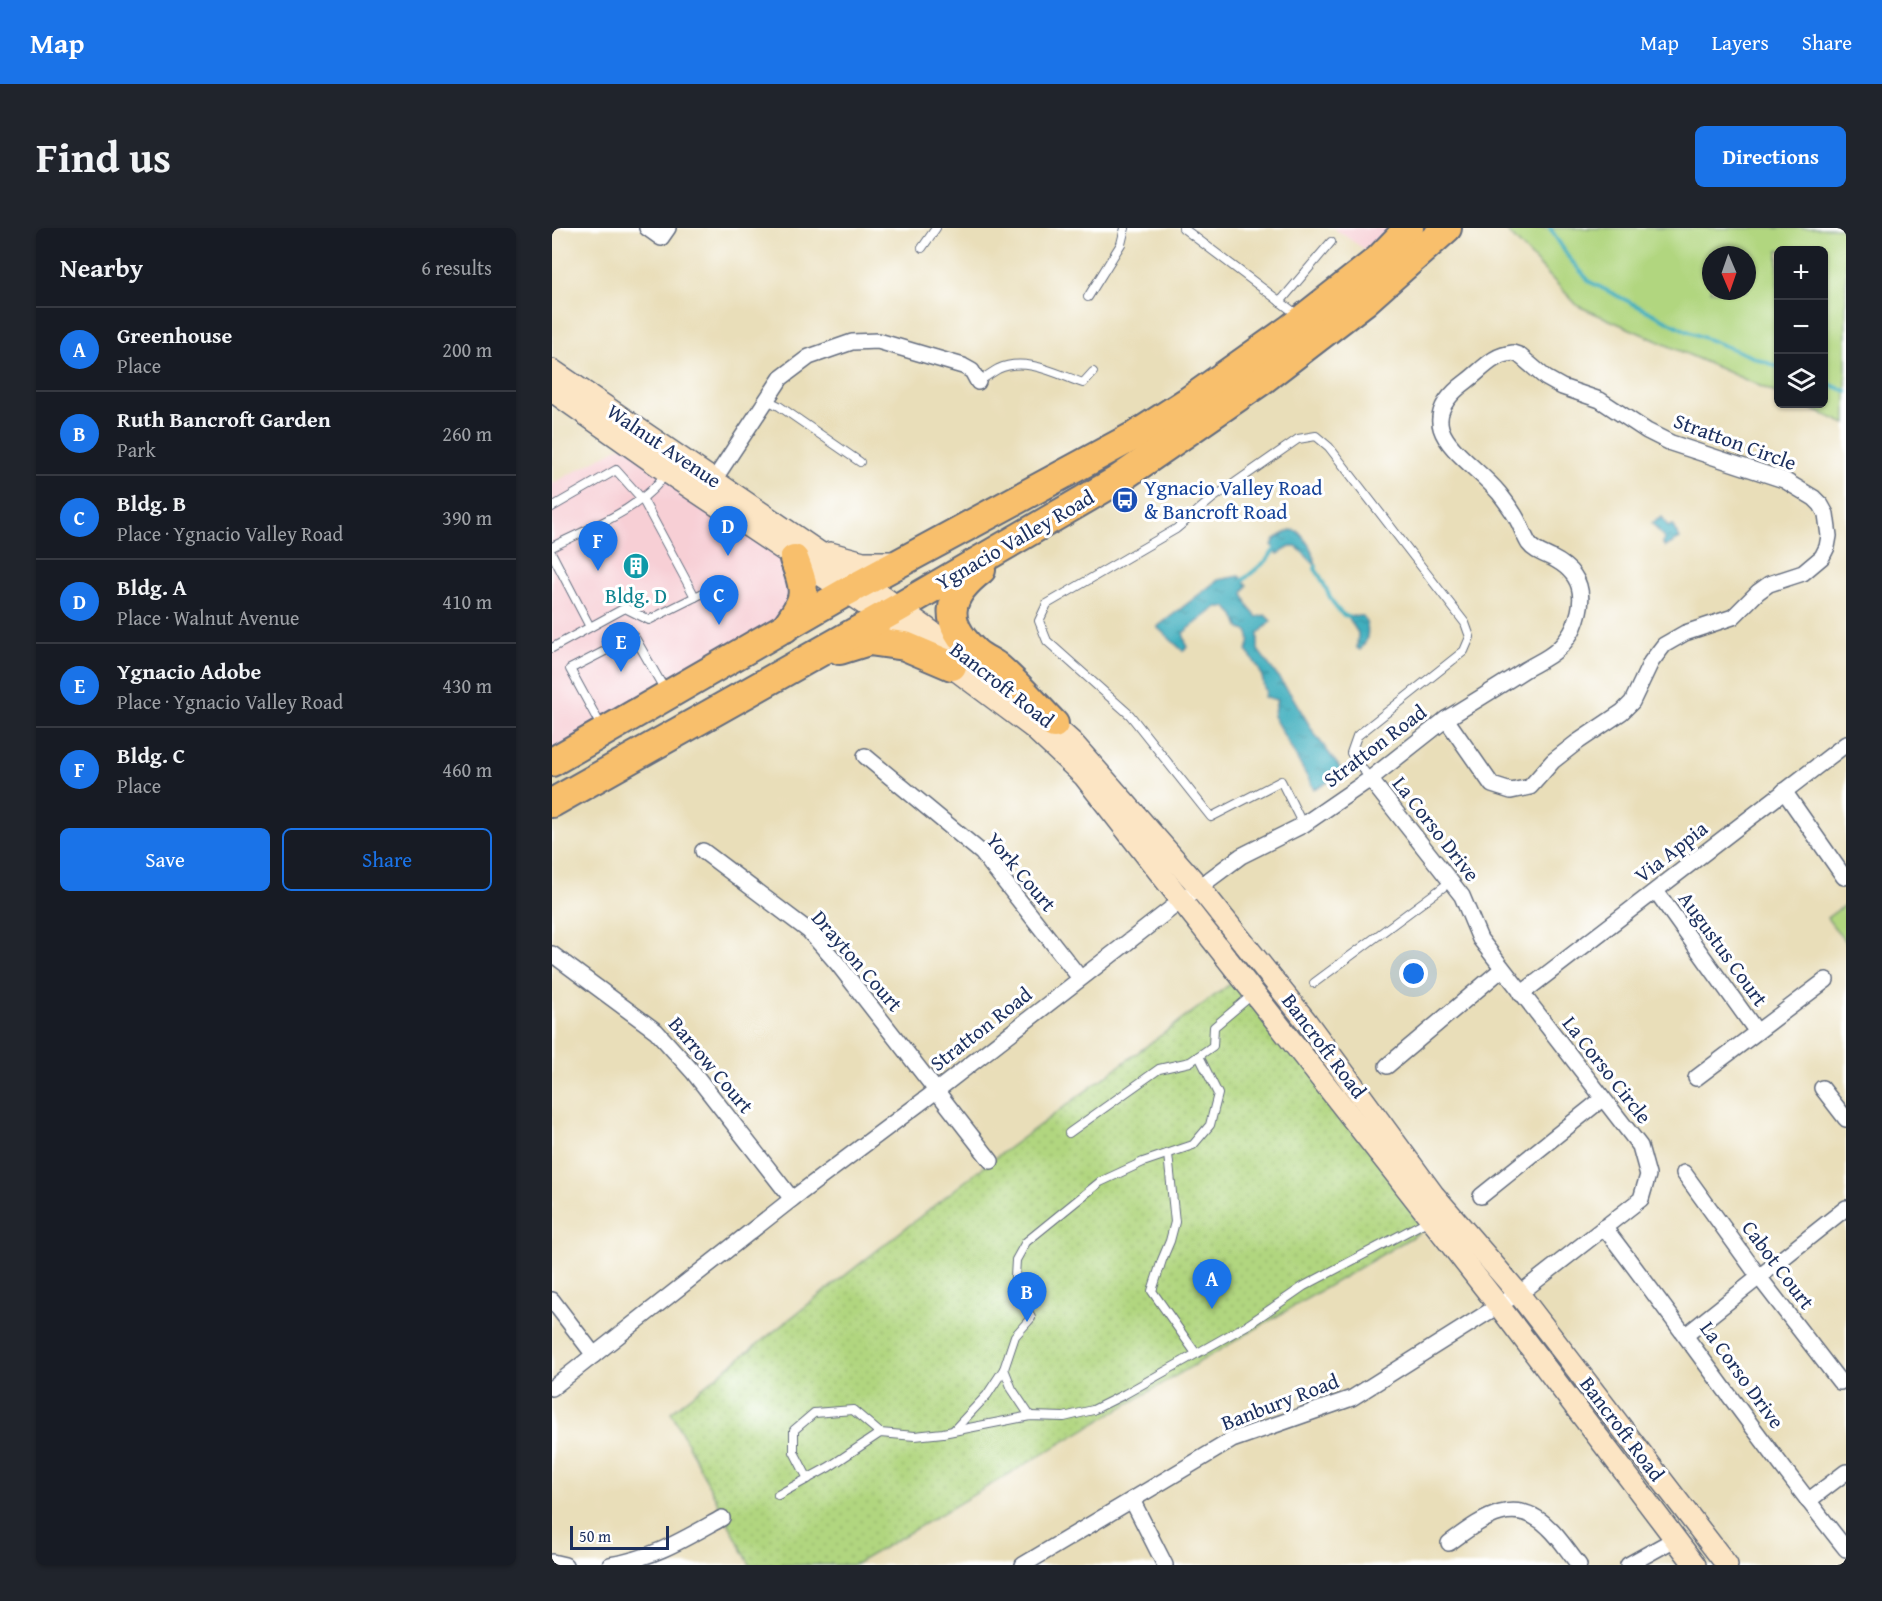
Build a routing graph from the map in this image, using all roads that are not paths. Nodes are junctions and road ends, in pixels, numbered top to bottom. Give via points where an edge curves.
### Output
1 (646, 228) edge
2 (668, 228) edge
3 (936, 228) edge
4 (1125, 228) edge
5 (1183, 228) edge
6 (1447, 228) edge
7 (1400, 233) edge
8 (1331, 242) dead end
9 (922, 248) dead end
10 (1088, 297) dead end
11 (1280, 302) junction
12 (1303, 319) junction
13 (552, 370) edge
14 (1093, 372) dead end
15 (978, 382) joint
16 (552, 391) edge
17 (766, 400) junction
18 (860, 462) dead end
19 (667, 472) junction
20 (709, 488) junction
21 (643, 500) junction
22 (552, 507) edge
23 (1042, 524) junction
24 (552, 548) edge
25 (804, 553) junction
26 (552, 554) edge
27 (903, 562) junction
28 (725, 582) dead end
29 (855, 587) junction
30 (695, 597) junction
31 (890, 612) junction
32 (590, 627) junction
33 (784, 629) junction
34 (553, 645) edge
35 (952, 666) junction
36 (774, 676) junction
37 (668, 695) junction
38 (1446, 719) junction
39 (1054, 724) junction
40 (604, 732) junction
41 (1846, 744) edge
42 (865, 756) dead end
43 (555, 758) edge
44 (1370, 779) junction
45 (1784, 791) junction
46 (552, 803) edge
47 (1303, 825) junction
48 (703, 851) dead end
49 (1844, 876) dead end
50 (1450, 882) junction
51 (1200, 886) junction
52 (1656, 891) junction
53 (1182, 900) junction
54 (552, 954) edge
55 (1502, 969) junction
56 (1080, 978) junction
57 (1826, 980) dead end
58 (1314, 983) dead end
59 (1254, 993) junction
60 (1521, 994) junction
61 (1757, 1032) junction
62 (1199, 1056) junction
63 (1387, 1066) dead end
64 (1696, 1078) dead end
65 (1822, 1088) dead end
66 (936, 1090) junction
67 (1602, 1099) junction
68 (1846, 1119) edge
69 (1069, 1133) dead end
70 (1168, 1154) junction
71 (991, 1161) dead end
72 (1684, 1173) dead end
73 (1481, 1196) dead end
74 (792, 1199) junction
75 (1846, 1208) edge
76 (1430, 1219) junction
77 (1604, 1227) junction
78 (1760, 1277) junction
79 (1518, 1293) junction
80 (552, 1300) edge
81 (1499, 1306) junction
82 (1686, 1335) junction
83 (1195, 1353) junction
84 (594, 1355) junction
85 (1004, 1369) junction
86 (1840, 1382) dead end
87 (552, 1388) edge
88 (1029, 1416) junction
89 (953, 1431) junction
90 (880, 1433) junction
91 (1846, 1472) edge
92 (808, 1479) junction
93 (778, 1495) dead end
94 (1132, 1500) junction
95 (1808, 1501) junction
96 (722, 1518) dead end
97 (1675, 1539) junction
98 (1449, 1543) dead end
99 (1846, 1548) edge
100 (552, 1562) edge
101 (565, 1565) edge
102 (610, 1565) edge
103 (1023, 1565) edge
104 (1166, 1565) edge
105 (1579, 1565) edge
106 (1628, 1565) edge
107 (1695, 1565) edge
108 (1727, 1565) edge

1 - 2 street via 661,238
3 - 9 lane
4 - 10 lane via 1121,244
5 - 11 lane
6 - 23 highway, Ygnacio Valley Road via 1364,302 1262,381 1116,481
7 - 12 highway, Ygnacio Valley Road via 1379,259
8 - 11 lane
11 - 12 lane
12 - 27 highway, Ygnacio Valley Road via 1136,435
13 - 20 main road, Walnut Avenue
14 - 15 lane via 1083,383 1026,364 1013,364
15 - 17 street via 972,371 963,366 878,340 852,342 809,357 781,378
16 - 19 main road, Walnut Avenue
17 - 18 lane
17 - 20 street
19 - 20 main road, Walnut Avenue
19 - 21 lane
20 - 25 main road, Walnut Avenue
21 - 22 lane via 616,470
21 - 24 lane
21 - 30 lane
23 - 31 highway, Ygnacio Valley Road
23 - 39 highway via 967,581 954,602 953,624 978,655 995,665
25 - 27 main road via 863,562
25 - 29 main road, Walnut Avenue
25 - 33 highway via 799,609
26 - 32 lane
27 - 29 highway, Ygnacio Valley Road
28 - 30 lane
29 - 31 main road, Bancroft Road
29 - 33 highway, Ygnacio Valley Road
30 - 32 lane via 649,620 625,608
31 - 35 main road, Bancroft Road
31 - 36 highway, Ygnacio Valley Road
31 - 39 main road, Bancroft Road via 963,653
32 - 34 lane
33 - 37 highway, Ygnacio Valley Road
35 - 36 highway via 905,646 869,641
35 - 53 main road, Bancroft Road via 1032,727 1084,776
36 - 46 highway, Ygnacio Valley Road
37 - 40 highway, Ygnacio Valley Road
37 - 40 lane via 634,636 570,669
38 - 38 street, Stratton Circle via 1492,785 1510,791 1530,787 1553,761 1632,702 1651,662 1664,645 1685,633 1733,617 1769,584 1792,578 1814,565 1822,557 1830,536 1826,514 1814,498 1784,480 1687,450 1647,431 1600,400 1546,378 1519,355 1498,356 1450,393 1444,402 1441,430 1451,448 1508,504 1529,544 1572,571 1580,588 1580,606 1574,627 1558,650
38 - 44 street, Stratton Road
39 - 51 main road, Bancroft Road
40 - 43 highway, Ygnacio Valley Road
41 - 45 street, Via Appia
42 - 56 street, York Court via 982,853
44 - 47 street, Stratton Road
44 - 47 lane via 1351,753 1357,736 1464,651 1470,637 1465,623 1329,447 1316,436 1298,439 1176,529 1047,604 1039,621 1047,641 1130,715 1211,817 1281,781
44 - 50 street, La Corso Drive
45 - 49 street
45 - 52 street, Via Appia
47 - 51 street, Stratton Road via 1241,856
48 - 66 street, Drayton Court via 808,931
50 - 55 street, La Corso Drive via 1462,896 1480,939
50 - 58 lane
51 - 53 street, Stratton Road
51 - 79 main road, Bancroft Road via 1306,1021 1433,1194
52 - 60 street, Via Appia
52 - 61 street, Augustus Court
53 - 56 street, Stratton Road
53 - 59 main road, Bancroft Road
54 - 74 street, Barrow Court via 656,1030
55 - 60 street, La Corso Circle
55 - 63 street
56 - 66 street, Stratton Road
57 - 61 street, Augustus Court
59 - 62 lane via 1214,1028 1213,1046
59 - 76 main road, Bancroft Road
60 - 67 street, La Corso Circle
61 - 64 street, Augustus Court
62 - 69 lane via 1159,1069
62 - 70 lane via 1218,1094 1210,1125 1193,1145
65 - 68 street
66 - 71 street, Drayton Court
66 - 74 street, Stratton Road
67 - 73 street
67 - 77 street, La Corso Circle via 1640,1146 1648,1175 1641,1199
70 - 83 lane via 1175,1222 1152,1291
70 - 85 lane via 1100,1182 1026,1242 1016,1260 1015,1277 1031,1318 1015,1336
72 - 78 street, Cabot Court
74 - 84 street, Stratton Road
75 - 78 street
76 - 81 main road, Bancroft Road
76 - 83 lane via 1304,1286 1249,1324
77 - 79 street, La Corso Circle
77 - 82 street, La Corso Drive
78 - 82 street
78 - 86 street, Cabot Court
79 - 81 street, Banbury Road
79 - 108 main road, Bancroft Road
80 - 84 street
81 - 94 street, Banbury Road via 1352,1398 1232,1440
81 - 97 main road, Bancroft Road
82 - 95 street, La Corso Drive
83 - 88 lane via 1093,1410 1064,1417
84 - 87 street, Stratton Road
85 - 88 lane
85 - 89 lane via 987,1395
88 - 89 lane
89 - 90 lane via 915,1436
90 - 92 lane
90 - 92 lane via 853,1410 814,1413 794,1430 794,1452
91 - 95 street
92 - 93 lane
94 - 103 street, Banbury Road
94 - 104 street
95 - 99 street, La Corso Drive
96 - 102 street via 655,1554
97 - 106 street
97 - 107 main road, Bancroft Road
98 - 105 street via 1482,1519 1509,1510 1533,1515 1550,1528
100 - 101 street

